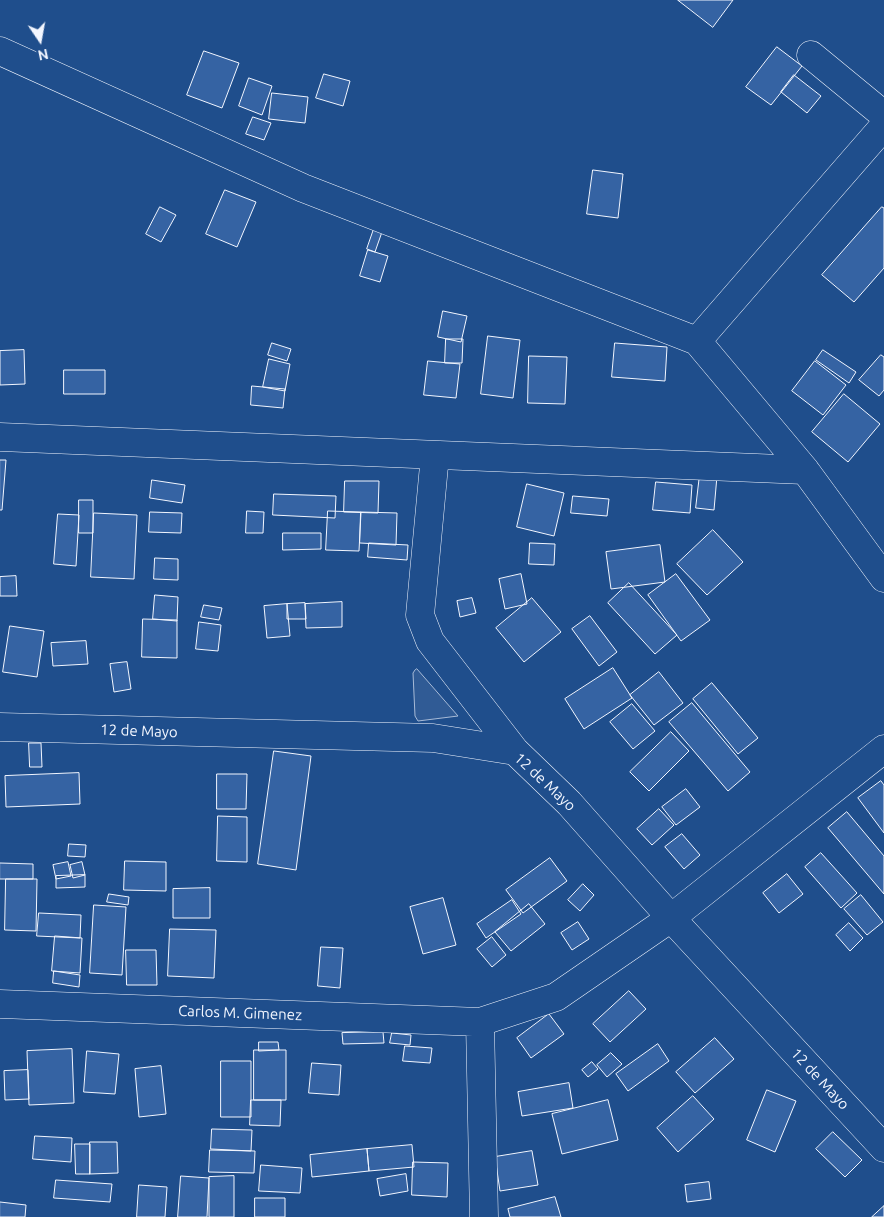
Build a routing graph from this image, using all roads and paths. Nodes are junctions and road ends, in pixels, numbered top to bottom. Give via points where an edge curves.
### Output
1 (0, 51) edge
2 (812, 55) dead end
3 (884, 114) edge
4 (884, 126) edge
5 (697, 341) junction
6 (0, 437) edge
7 (436, 455) junction
8 (804, 470) junction
9 (884, 578) edge
10 (0, 727) edge
11 (884, 748) edge
12 (515, 752) junction
13 (671, 918) junction
14 (0, 1004) edge
15 (480, 1022) junction
16 (884, 1148) edge
17 (484, 1217) edge

1 - 5 street via 303,188
2 - 3 street
4 - 5 street
5 - 8 street
6 - 7 street
7 - 8 street
7 - 12 street via 420,615 430,641
8 - 9 street
10 - 12 street, 12 de Mayo via 433,738
11 - 13 street
12 - 13 street, 12 de Mayo via 570,803
13 - 15 street via 556,997
13 - 16 street, 12 de Mayo
14 - 15 street, Carlos M. Gimenez
15 - 17 street

